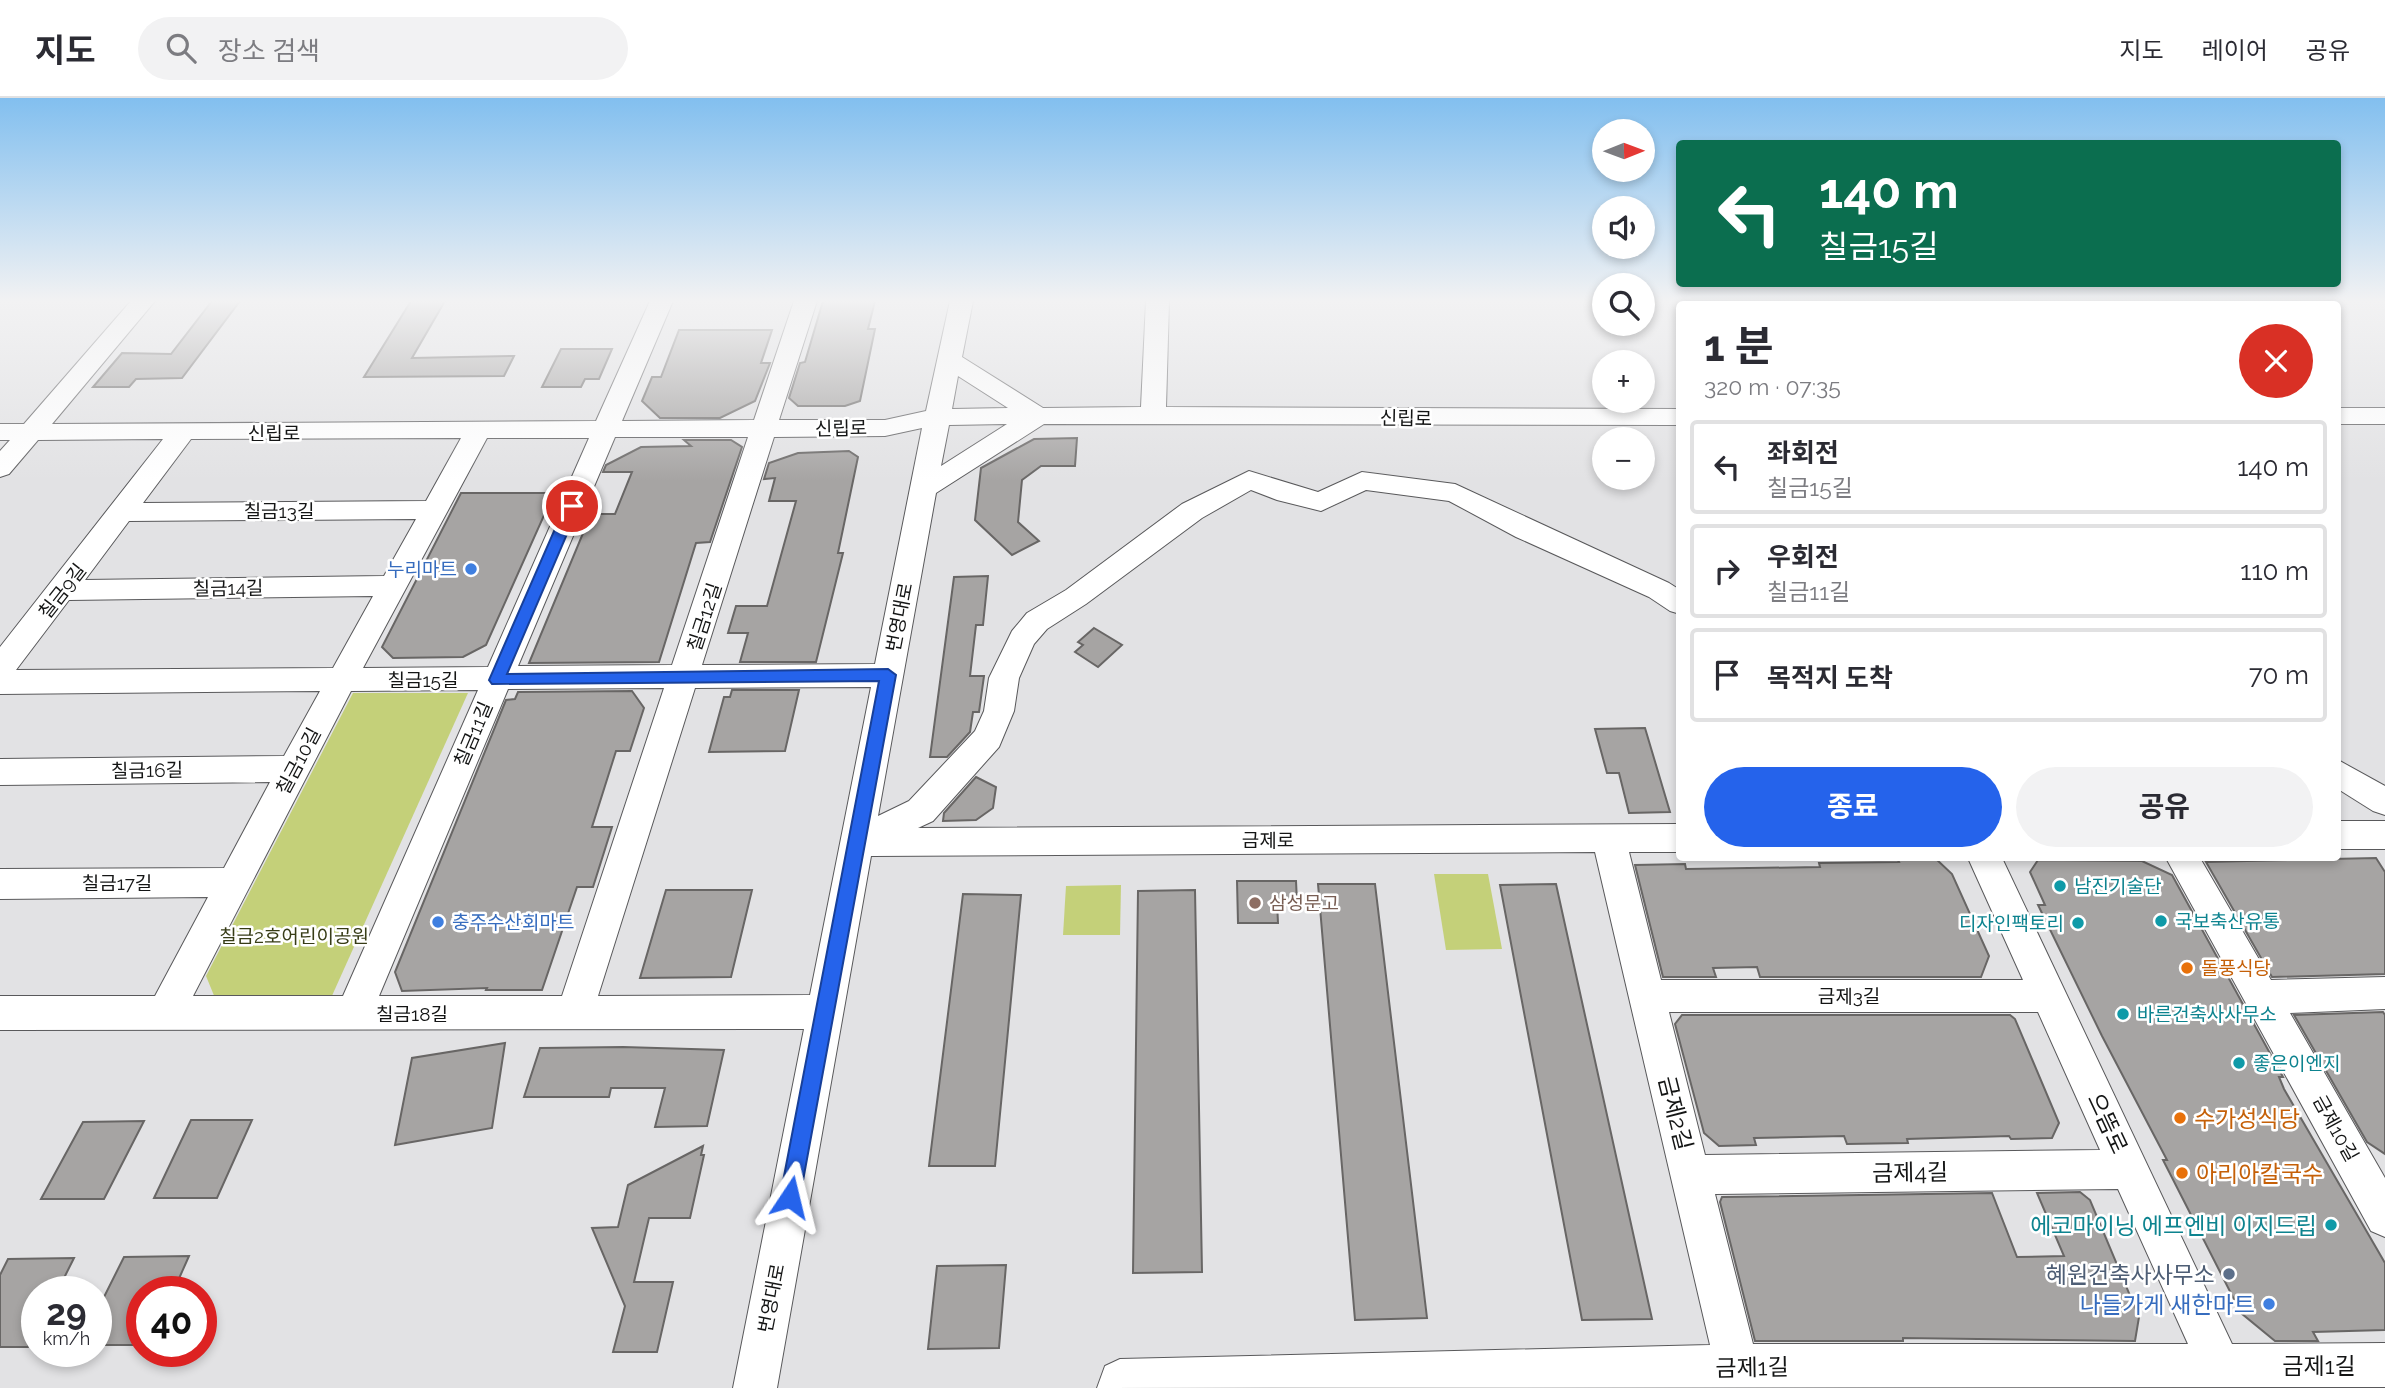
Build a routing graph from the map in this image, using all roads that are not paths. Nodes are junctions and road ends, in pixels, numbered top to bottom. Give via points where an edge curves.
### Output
1 (92, 361) edge
2 (634, 361) edge
3 (786, 361) edge
4 (950, 361) edge
5 (952, 361) edge
6 (1155, 361) edge
7 (1153, 415) junction
8 (1038, 416) junction
9 (2341, 416) edge
10 (2385, 416) edge
11 (938, 417) junction
12 (1676, 417) edge
13 (764, 429) junction
14 (604, 431) junction
15 (0, 432) edge
16 (31, 432) junction
17 (477, 432) junction
18 (182, 433) junction
19 (0, 468) edge
20 (923, 489) junction
21 (435, 510) junction
22 (124, 512) junction
23 (393, 586) junction
24 (63, 590) junction
25 (1676, 601) edge
26 (0, 669) edge
27 (888, 675) junction
28 (685, 677) junction
29 (341, 680) junction
30 (497, 680) junction
31 (0, 682) edge
32 (293, 769) junction
33 (0, 772) edge
34 (2341, 775) edge
35 (2385, 802) edge
36 (2341, 835) edge
37 (2385, 835) edge
38 (1676, 838) edge
39 (1609, 839) junction
40 (857, 842) junction
41 (1987, 861) edge
42 (2185, 861) edge
43 (233, 882) junction
44 (0, 884) edge
45 (2385, 993) edge
46 (1647, 996) junction
47 (2050, 996) junction
48 (2262, 997) junction
49 (825, 1012) junction
50 (0, 1013) edge
51 (574, 1013) junction
52 (164, 1014) junction
53 (352, 1014) junction
54 (2370, 1162) edge
55 (2129, 1169) junction
56 (1691, 1175) junction
57 (2385, 1217) edge
58 (2385, 1365) edge
59 (1740, 1377) edge
60 (2225, 1377) edge
61 (1120, 1384) edge
62 (755, 1388) edge

1 - 16 street
2 - 14 street, 칠금11길
3 - 13 street, 칠금12길
4 - 11 street, 번영대로
5 - 8 street
6 - 7 street
7 - 8 street, 신립로
7 - 12 street, 신립로
8 - 11 street, 신립로
8 - 20 street
9 - 10 street
11 - 13 street, 신립로 via 885,428
11 - 20 street, 번영대로
13 - 14 street, 신립로
13 - 28 street, 칠금12길
14 - 17 street, 신립로
14 - 30 street, 칠금11길
15 - 16 street, 신립로
16 - 18 street, 신립로
16 - 19 street
17 - 18 street, 신립로
17 - 21 street, 칠금10길
18 - 22 street, 칠금9길
20 - 27 street, 번영대로
21 - 22 street, 칠금13길
21 - 23 street, 칠금10길
22 - 24 street, 칠금9길
23 - 24 street, 칠금14길
23 - 29 street, 칠금10길
24 - 26 street, 칠금9길
25 - 40 street via 1455,493 1362,481 1321,502 1249,480 1192,511 1037,621 1022,639 1004,678 999,711 988,738 921,811
27 - 28 street, 칠금15길
27 - 40 street, 번영대로
28 - 30 street, 칠금15길
28 - 51 street, 칠금12길
29 - 30 street, 칠금15길
29 - 31 street, 칠금15길
29 - 32 street, 칠금10길
30 - 53 street, 칠금11길
32 - 33 street, 칠금16길
32 - 43 street, 칠금10길
34 - 35 street
36 - 37 street
38 - 39 street, 금제로
39 - 40 street, 금제로
39 - 46 street, 금제2길
40 - 49 street, 번영대로
41 - 47 street, 으뜸로
42 - 48 street, 금제10길
43 - 44 street, 칠금17길
43 - 52 street, 칠금10길
45 - 48 street
46 - 47 street, 금제3길
46 - 56 street, 금제2길
47 - 55 street, 으뜸로
48 - 54 street, 금제10길
49 - 51 street, 칠금18길
49 - 62 street, 번영대로
50 - 52 street, 칠금18길
51 - 53 street, 칠금18길
52 - 53 street, 칠금18길
54 - 57 street, 금제10길
55 - 56 street, 금제4길
55 - 60 street, 으뜸로
56 - 59 street, 금제2길
58 - 60 street, 금제1길
59 - 60 street, 금제1길
59 - 61 street, 금제1길

